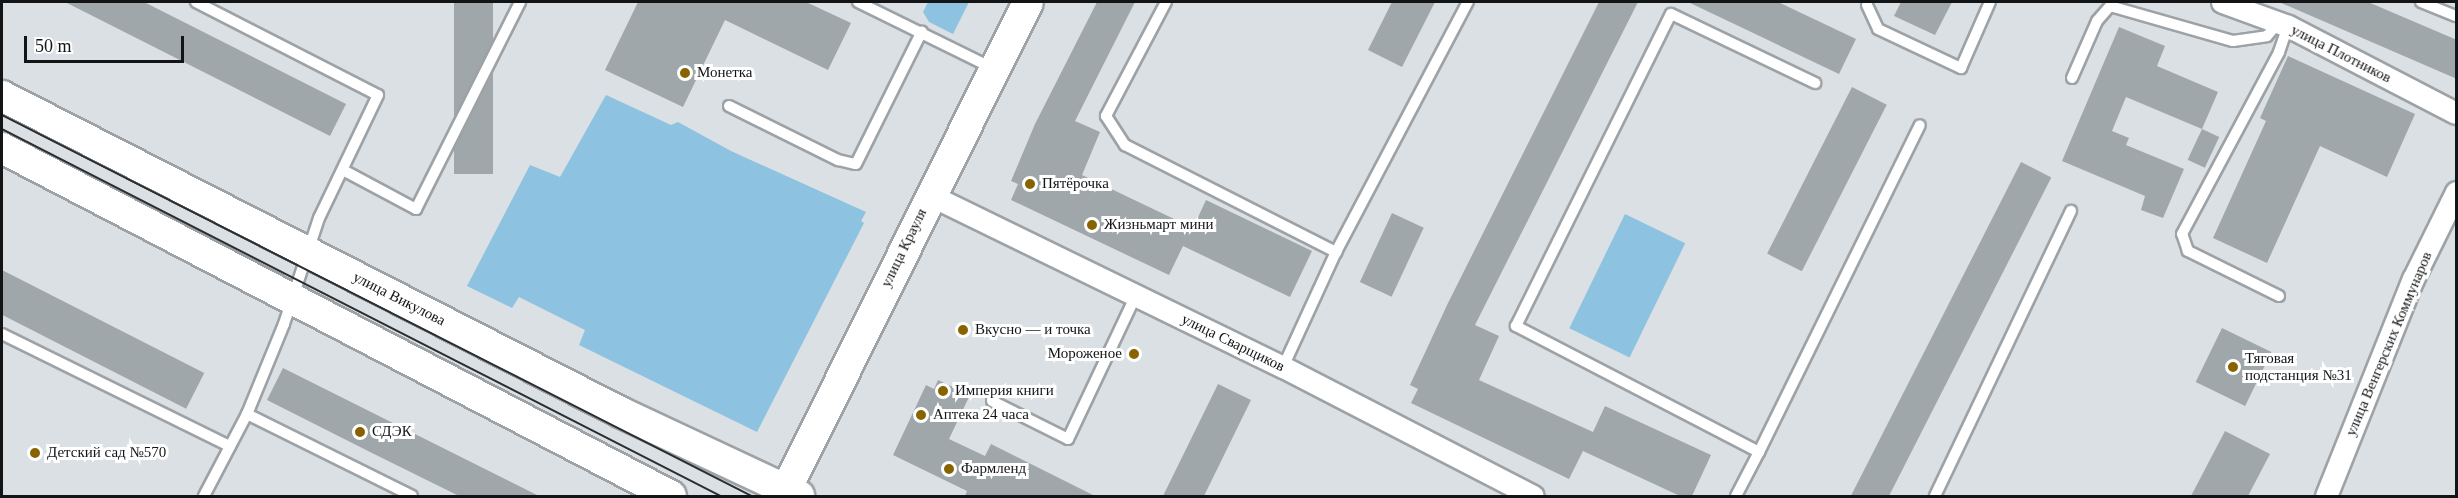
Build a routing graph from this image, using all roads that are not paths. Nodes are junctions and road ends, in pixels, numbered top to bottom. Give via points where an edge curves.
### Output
1 (196, 2) edge
2 (520, 2) edge
3 (858, 2) edge
4 (1028, 2) edge
5 (1166, 2) edge
6 (1468, 2) edge
7 (1990, 2) edge
8 (2222, 2) edge
9 (2421, 2) edge
10 (1866, 3) edge
11 (2457, 16) edge
12 (2283, 24) junction
13 (922, 31) junction
14 (994, 69) junction
15 (2072, 78) dead end
16 (1815, 83) dead end
17 (2, 96) edge
18 (729, 106) dead end
19 (2457, 113) edge
20 (1920, 125) dead end
21 (2, 148) edge
22 (344, 171) junction
23 (2457, 192) edge
24 (930, 195) junction
25 (2071, 211) dead end
26 (308, 252) junction
27 (1336, 252) junction
28 (1136, 295) junction
29 (2279, 297) dead end
30 (292, 298) junction
31 (2, 334) edge
32 (1283, 367) junction
33 (992, 401) dead end
34 (247, 414) junction
35 (230, 446) junction
36 (1759, 452) junction
37 (789, 494) edge
38 (204, 496) edge
39 (412, 496) edge
40 (671, 496) edge
41 (1533, 496) edge
42 (1736, 496) edge
43 (1935, 496) edge
44 (2326, 496) edge

1 - 22 lane via 378,95
2 - 22 lane via 416,209
3 - 13 lane
4 - 14 street, улица Крауля
5 - 27 lane via 1106,116 1125,145
6 - 27 lane
7 - 10 lane via 1961,68 1878,29
8 - 12 street, улица Плотников
9 - 11 lane
12 - 15 lane via 2266,36 2233,41 2110,6 2097,21
12 - 19 street, улица Плотников
12 - 29 lane via 2279,52 2182,234 2188,251
13 - 14 lane
13 - 18 lane via 856,164 838,160
14 - 24 street, улица Крауля
16 - 36 lane via 1671,14 1516,326
17 - 26 street, улица Викулова
20 - 36 lane
21 - 30 street
22 - 26 lane via 319,218
23 - 44 street, улица Венгерских Коммунаров via 2413,279
24 - 28 street, улица Сварщиков
24 - 37 street, улица Крауля
25 - 43 lane
26 - 30 lane
26 - 37 street, улица Викулова
27 - 32 lane
28 - 32 street, улица Сварщиков
28 - 33 lane via 1068,439
30 - 34 lane
30 - 40 street
31 - 35 lane
32 - 41 street, улица Сварщиков
34 - 35 lane
34 - 39 lane
35 - 38 lane
36 - 42 lane

